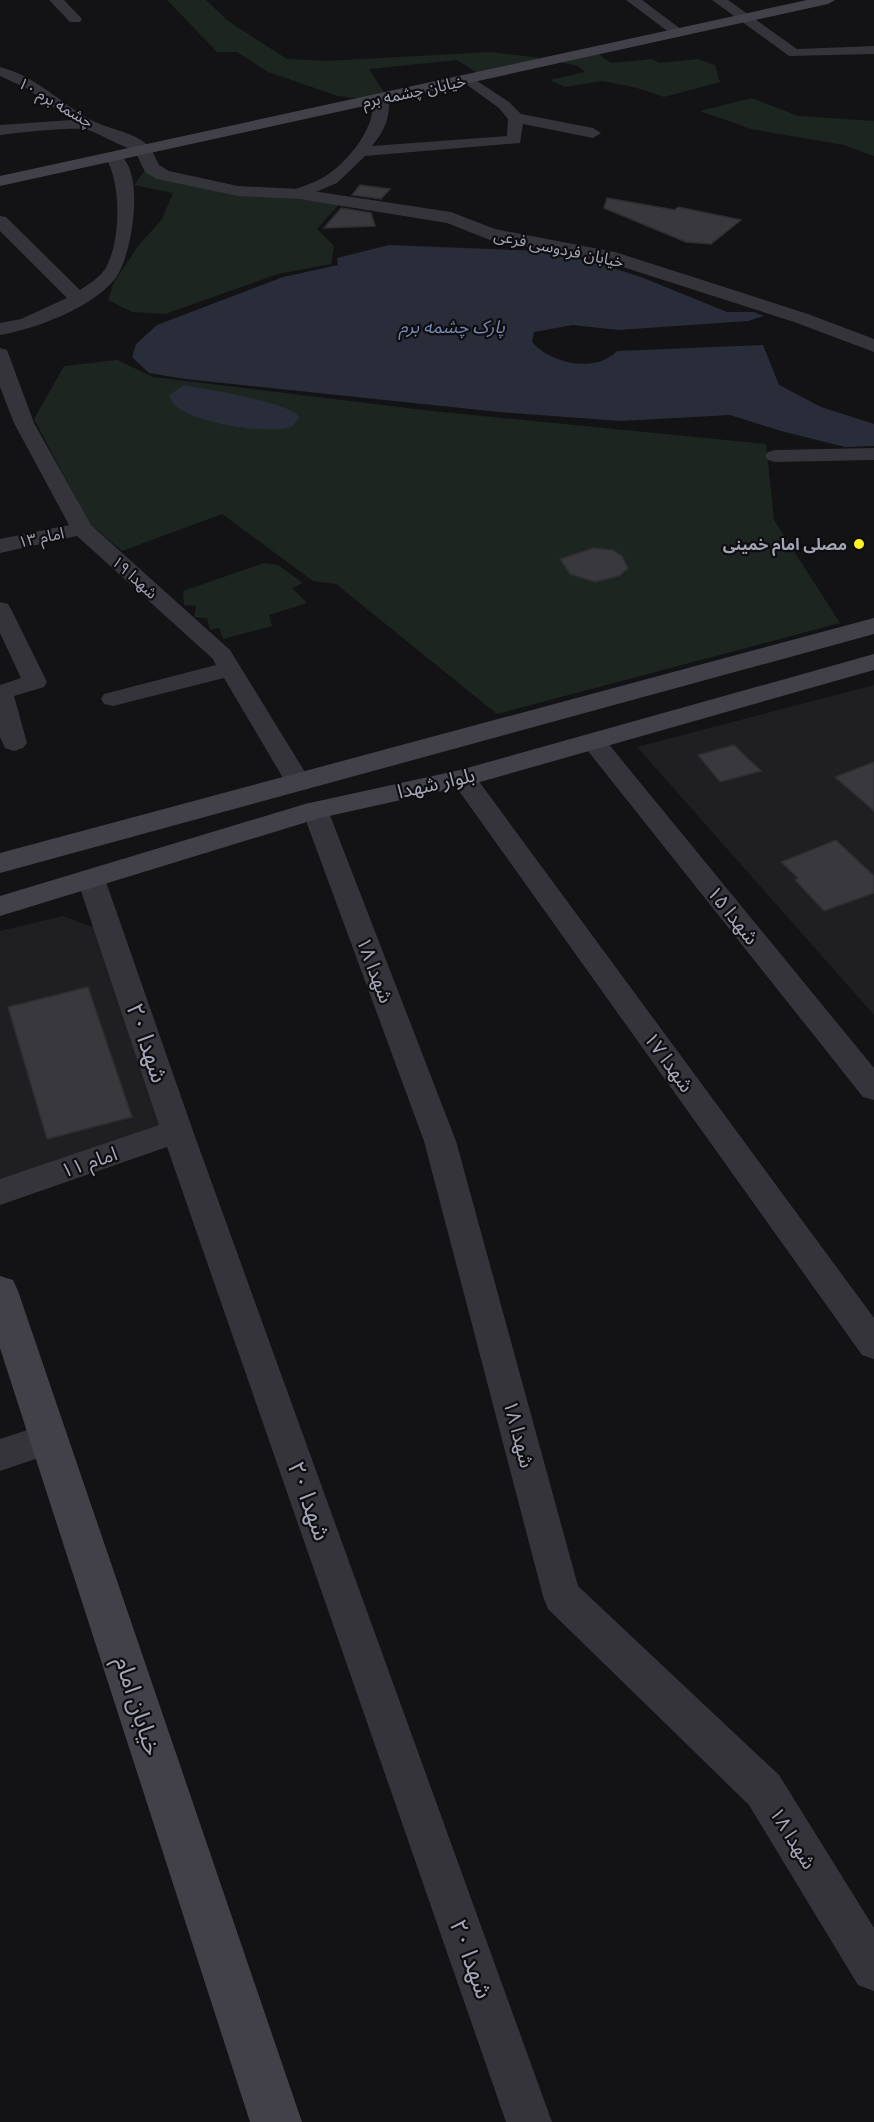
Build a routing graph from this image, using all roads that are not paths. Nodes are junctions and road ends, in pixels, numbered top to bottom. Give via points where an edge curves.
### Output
1 (56, 0) edge
2 (633, 0) edge
3 (720, 0) edge
4 (828, 0) edge
5 (746, 18) junction
6 (75, 19) dead end
7 (679, 33) junction
8 (874, 50) edge
9 (0, 71) edge
10 (468, 79) junction
11 (375, 99) junction
12 (516, 118) junction
13 (87, 124) junction
14 (0, 130) edge
15 (593, 133) dead end
16 (143, 149) junction
17 (360, 152) junction
18 (113, 156) junction
19 (0, 181) edge
20 (299, 194) junction
21 (0, 221) edge
22 (78, 298) junction
23 (2, 331) edge
24 (874, 346) edge
25 (0, 354) edge
26 (3, 379) edge
27 (874, 454) edge
28 (775, 456) dead end
29 (82, 529) junction
30 (0, 546) edge
31 (0, 609) edge
32 (874, 626) edge
33 (874, 662) edge
34 (230, 669) junction
35 (667, 682) junction
36 (112, 699) dead end
37 (685, 715) junction
38 (593, 741) junction
39 (14, 743) dead end
40 (464, 778) junction
41 (306, 796) junction
42 (0, 863) edge
43 (90, 879) junction
44 (0, 906) edge
45 (874, 1089) edge
46 (177, 1131) junction
47 (0, 1192) edge
48 (0, 1291) edge
49 (874, 1346) edge
50 (49, 1439) junction
51 (0, 1455) edge
52 (874, 1969) edge
53 (276, 2122) edge
54 (529, 2122) edge

1 - 6 street
2 - 7 street
3 - 5 street
4 - 5 main road, خیابان چشمه برم
5 - 7 main road, خیابان چشمه برم
5 - 8 street via 794,53
7 - 10 main road, خیابان چشمه برم
9 - 13 street, چشمه برم ۱۰ via 31,85
10 - 11 main road, خیابان چشمه برم
10 - 12 street
11 - 16 main road, خیابان چشمه برم
11 - 17 street via 381,104 381,118
12 - 15 street
12 - 17 street via 514,140
13 - 14 street
13 - 16 street, چشمه برم ۱۰
16 - 18 main road, خیابان چشمه برم
16 - 20 street, خیابان فردوسی فرعی via 151,168 163,175 238,191
17 - 20 street via 331,180
18 - 19 main road, خیابان چشمه برم
18 - 22 street via 120,165 126,196 115,268 92,291
20 - 24 street, خیابان فردوسی فرعی via 451,218 490,234 608,256 801,318
21 - 22 street
22 - 23 street
25 - 26 street, شهدا ۱۹
26 - 29 street, شهدا ۱۹
27 - 28 street
29 - 30 street, امام ۱۳
29 - 34 street, شهدا ۱۹ via 222,655
31 - 39 street via 35,682 1,692
32 - 35 main road, بلوار شهدا
33 - 37 main road, بلوار شهدا
34 - 36 street
34 - 41 street, شهدا ۱۹
35 - 37 main road via 657,699 662,709
35 - 41 main road, بلوار شهدا
37 - 38 main road, بلوار شهدا
38 - 40 main road, بلوار شهدا
38 - 45 street, شهدا ۱۵
40 - 41 main road, بلوار شهدا
40 - 49 street, شهدا ۱۷
41 - 42 main road, بلوار شهدا
41 - 43 main road, بلوار شهدا
41 - 52 street, شهدا ۱۸ via 440,1141 562,1596 764,1790
43 - 44 main road, بلوار شهدا
43 - 46 street, شهدا ۲۰
46 - 47 street, امام ۱۱
46 - 54 street, شهدا ۲۰
48 - 50 main road, خیابان امام
50 - 51 street
50 - 53 main road, خیابان امام

